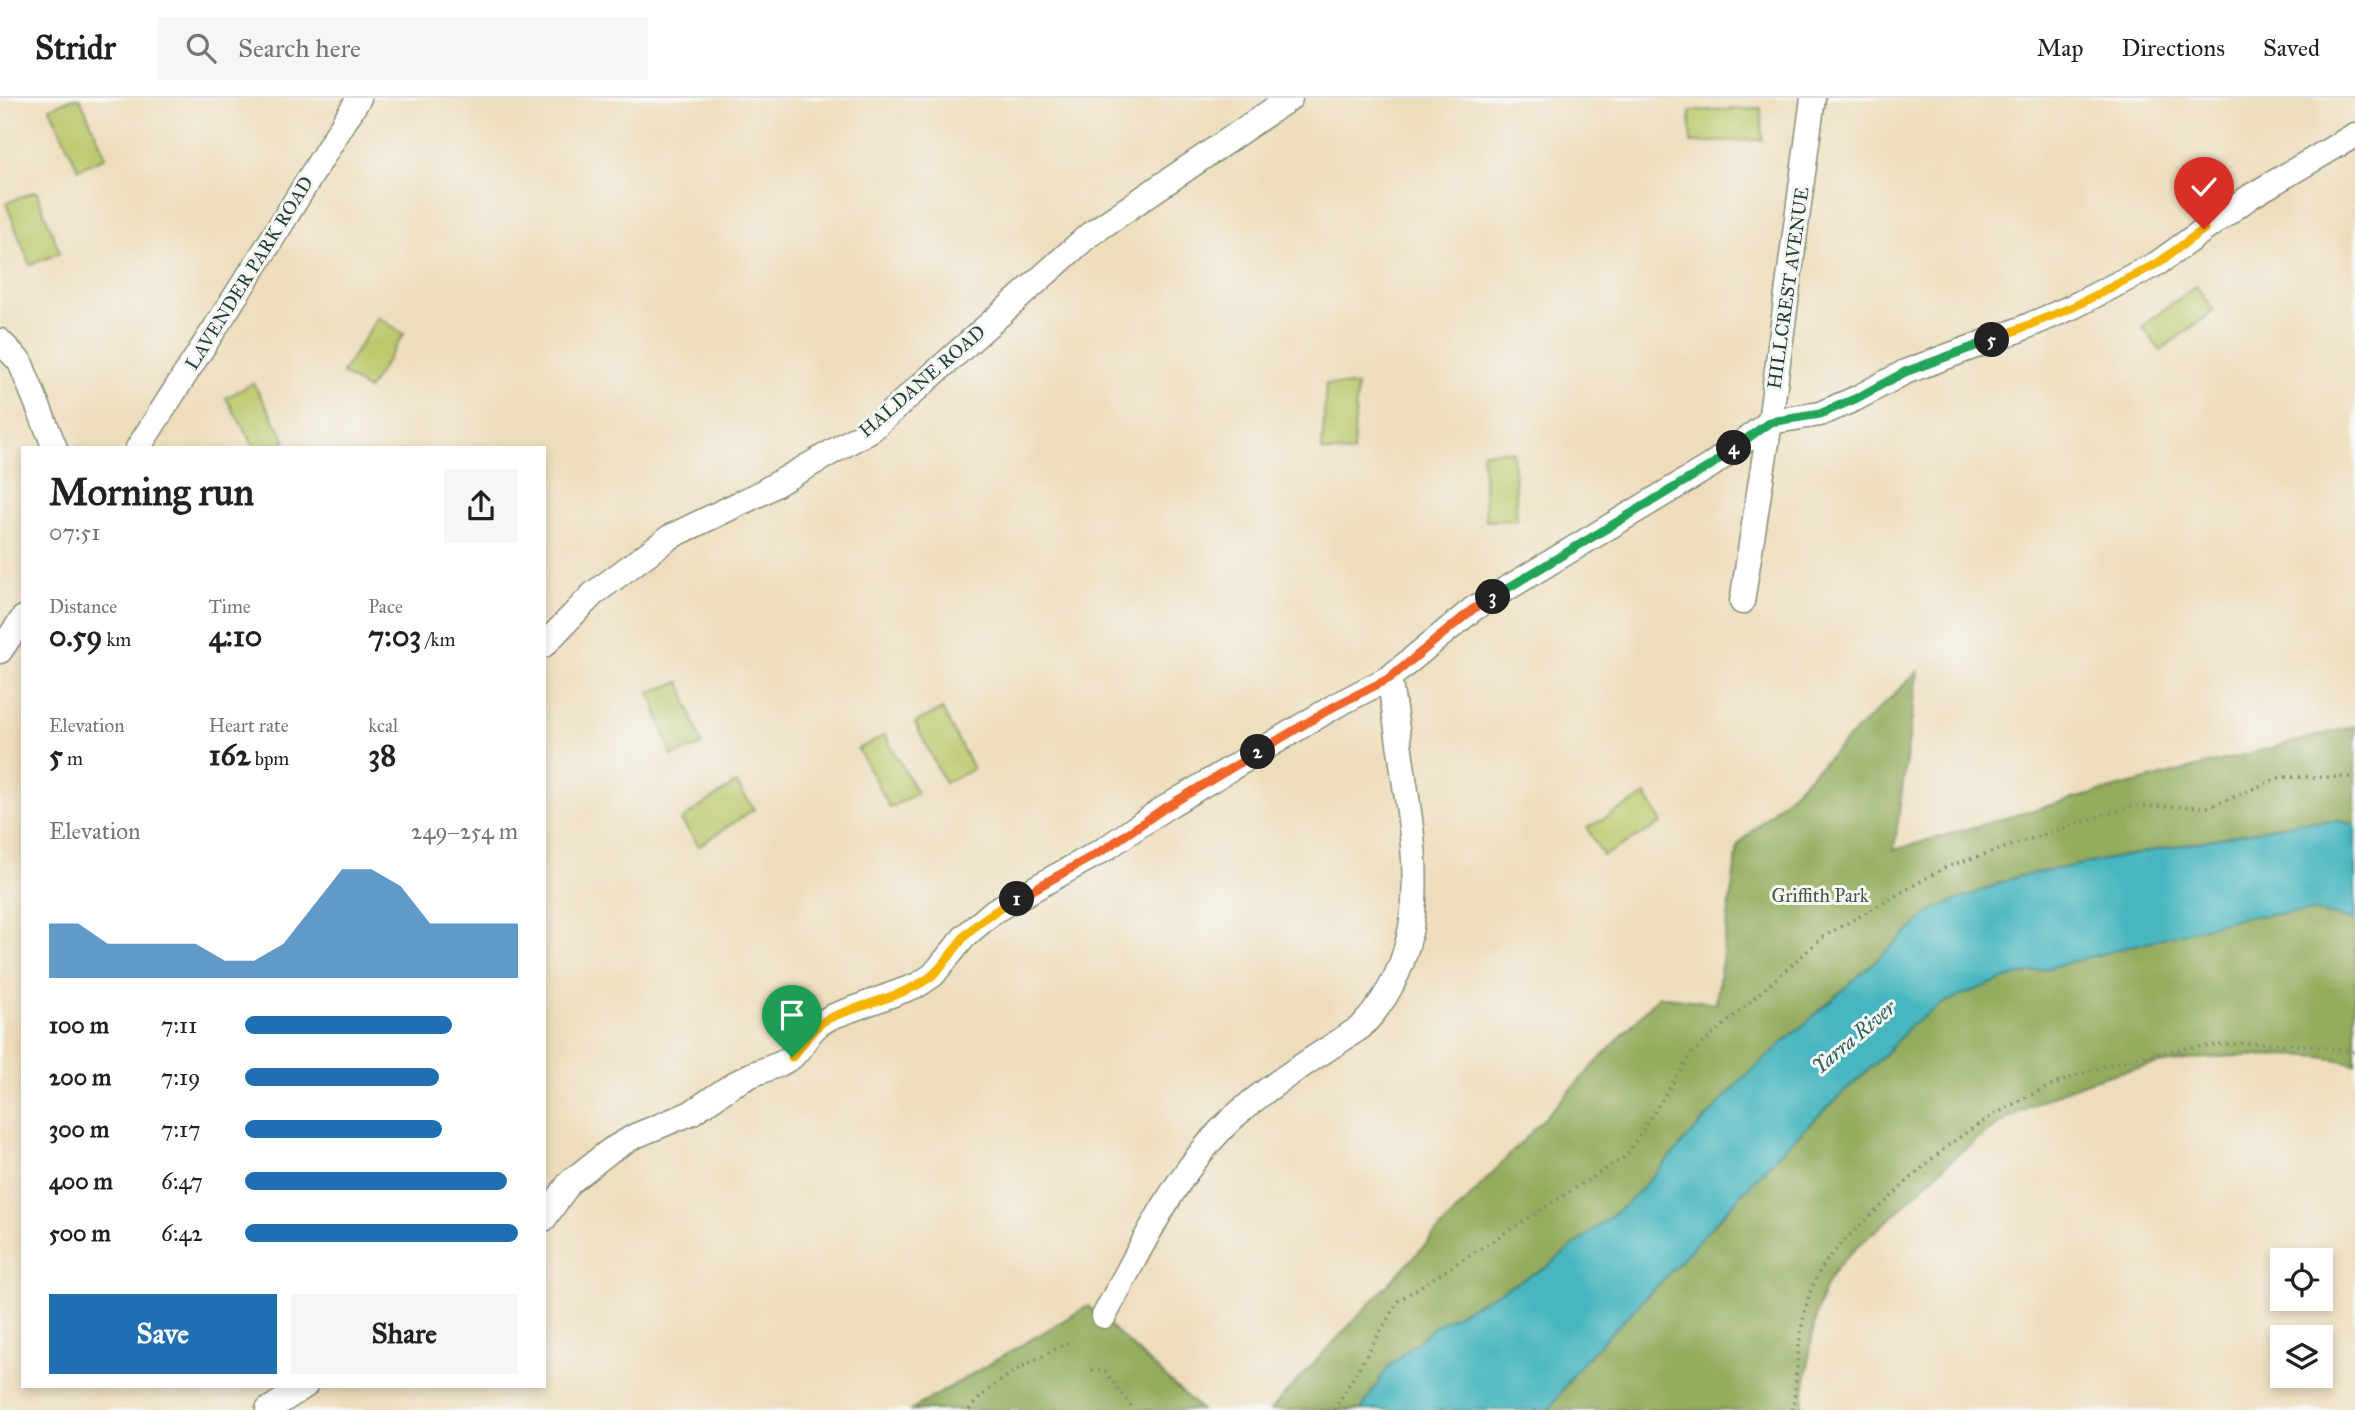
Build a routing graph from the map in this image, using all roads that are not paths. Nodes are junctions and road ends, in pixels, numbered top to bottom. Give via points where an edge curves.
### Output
1 (1290, 98) edge
2 (1814, 98) edge
3 (356, 100) edge
4 (2355, 135) edge
5 (0, 341) edge
6 (1770, 422) junction
7 (54, 446) edge
8 (139, 446) edge
9 (1742, 603) dead end
10 (21, 621) edge
11 (546, 643) edge
12 (0, 651) edge
13 (1390, 678) junction
14 (546, 1216) edge
15 (1104, 1316) dead end
16 (302, 1388) edge
17 (268, 1410) edge

1 - 11 street, HALDANE ROAD via 1089,235 872,429 759,494 670,537 593,594
2 - 6 street, HILLCREST AVENUE
3 - 8 street, LAVENDER PARK ROAD
4 - 6 street via 2251,196 2158,263 2073,307 1905,372 1820,414
5 - 7 street via 20,362
6 - 9 street, HILLCREST AVENUE
6 - 13 street via 1710,466 1473,609
10 - 12 street
13 - 14 street via 1335,706 1105,849 994,911 918,985 831,1017 780,1064 734,1084 691,1113 623,1142 570,1182
13 - 15 street via 1416,883 1397,978 1361,1027 1265,1091 1232,1119 1198,1158 1170,1197
16 - 17 street

